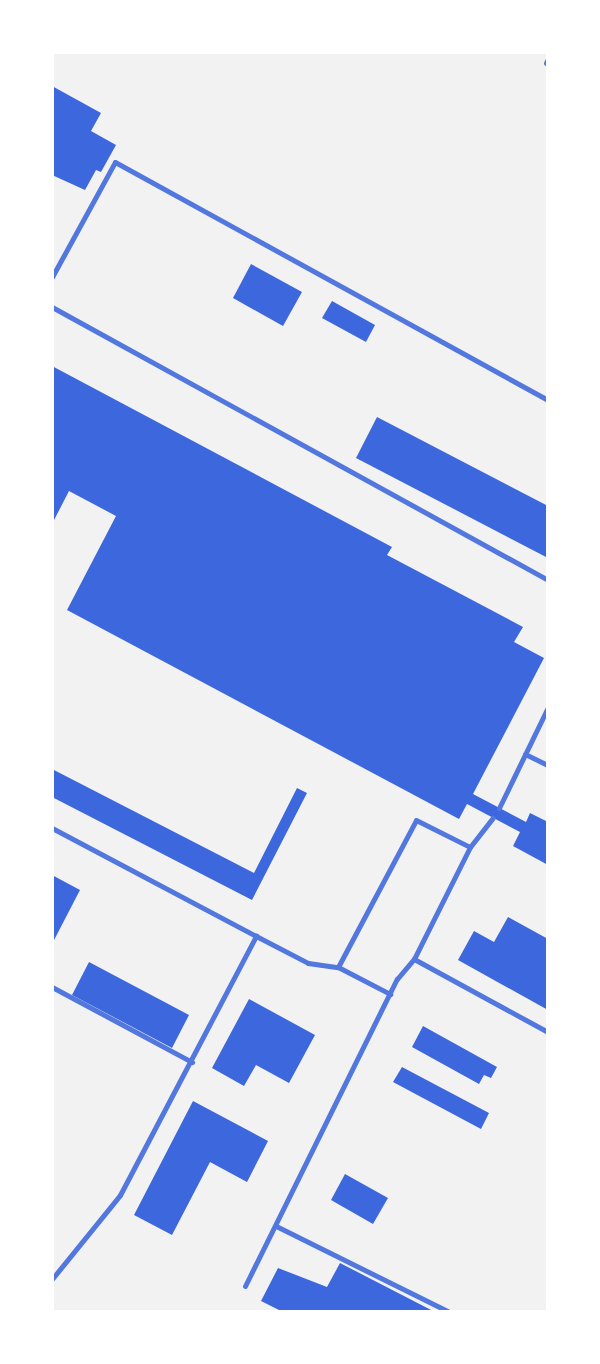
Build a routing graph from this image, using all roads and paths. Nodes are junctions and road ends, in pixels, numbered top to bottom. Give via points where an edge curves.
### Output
1 (52, 277) edge
2 (52, 307) edge
3 (548, 400) edge
4 (548, 580) edge
5 (548, 707) edge
6 (525, 754) junction
7 (548, 765) edge
8 (499, 808) dead end
9 (493, 818) dead end
10 (52, 828) edge
11 (470, 847) junction
12 (256, 936) junction
13 (414, 959) junction
14 (338, 967) junction
15 (52, 987) edge
16 (390, 994) junction
17 (548, 1032) edge
18 (192, 1062) junction
19 (276, 1226) junction
20 (52, 1279) edge
21 (245, 1286) dead end
22 (449, 1312) edge

1 - 3 lane via 115,162
2 - 4 lane
5 - 6 lane
6 - 7 lane
6 - 8 lane
9 - 11 lane
10 - 12 lane
11 - 13 lane
11 - 14 lane via 416,820
12 - 14 lane via 308,963
12 - 18 lane
13 - 16 lane
13 - 17 lane
14 - 16 lane
15 - 18 lane
16 - 19 lane
18 - 20 lane via 120,1195
19 - 21 lane
19 - 22 lane

